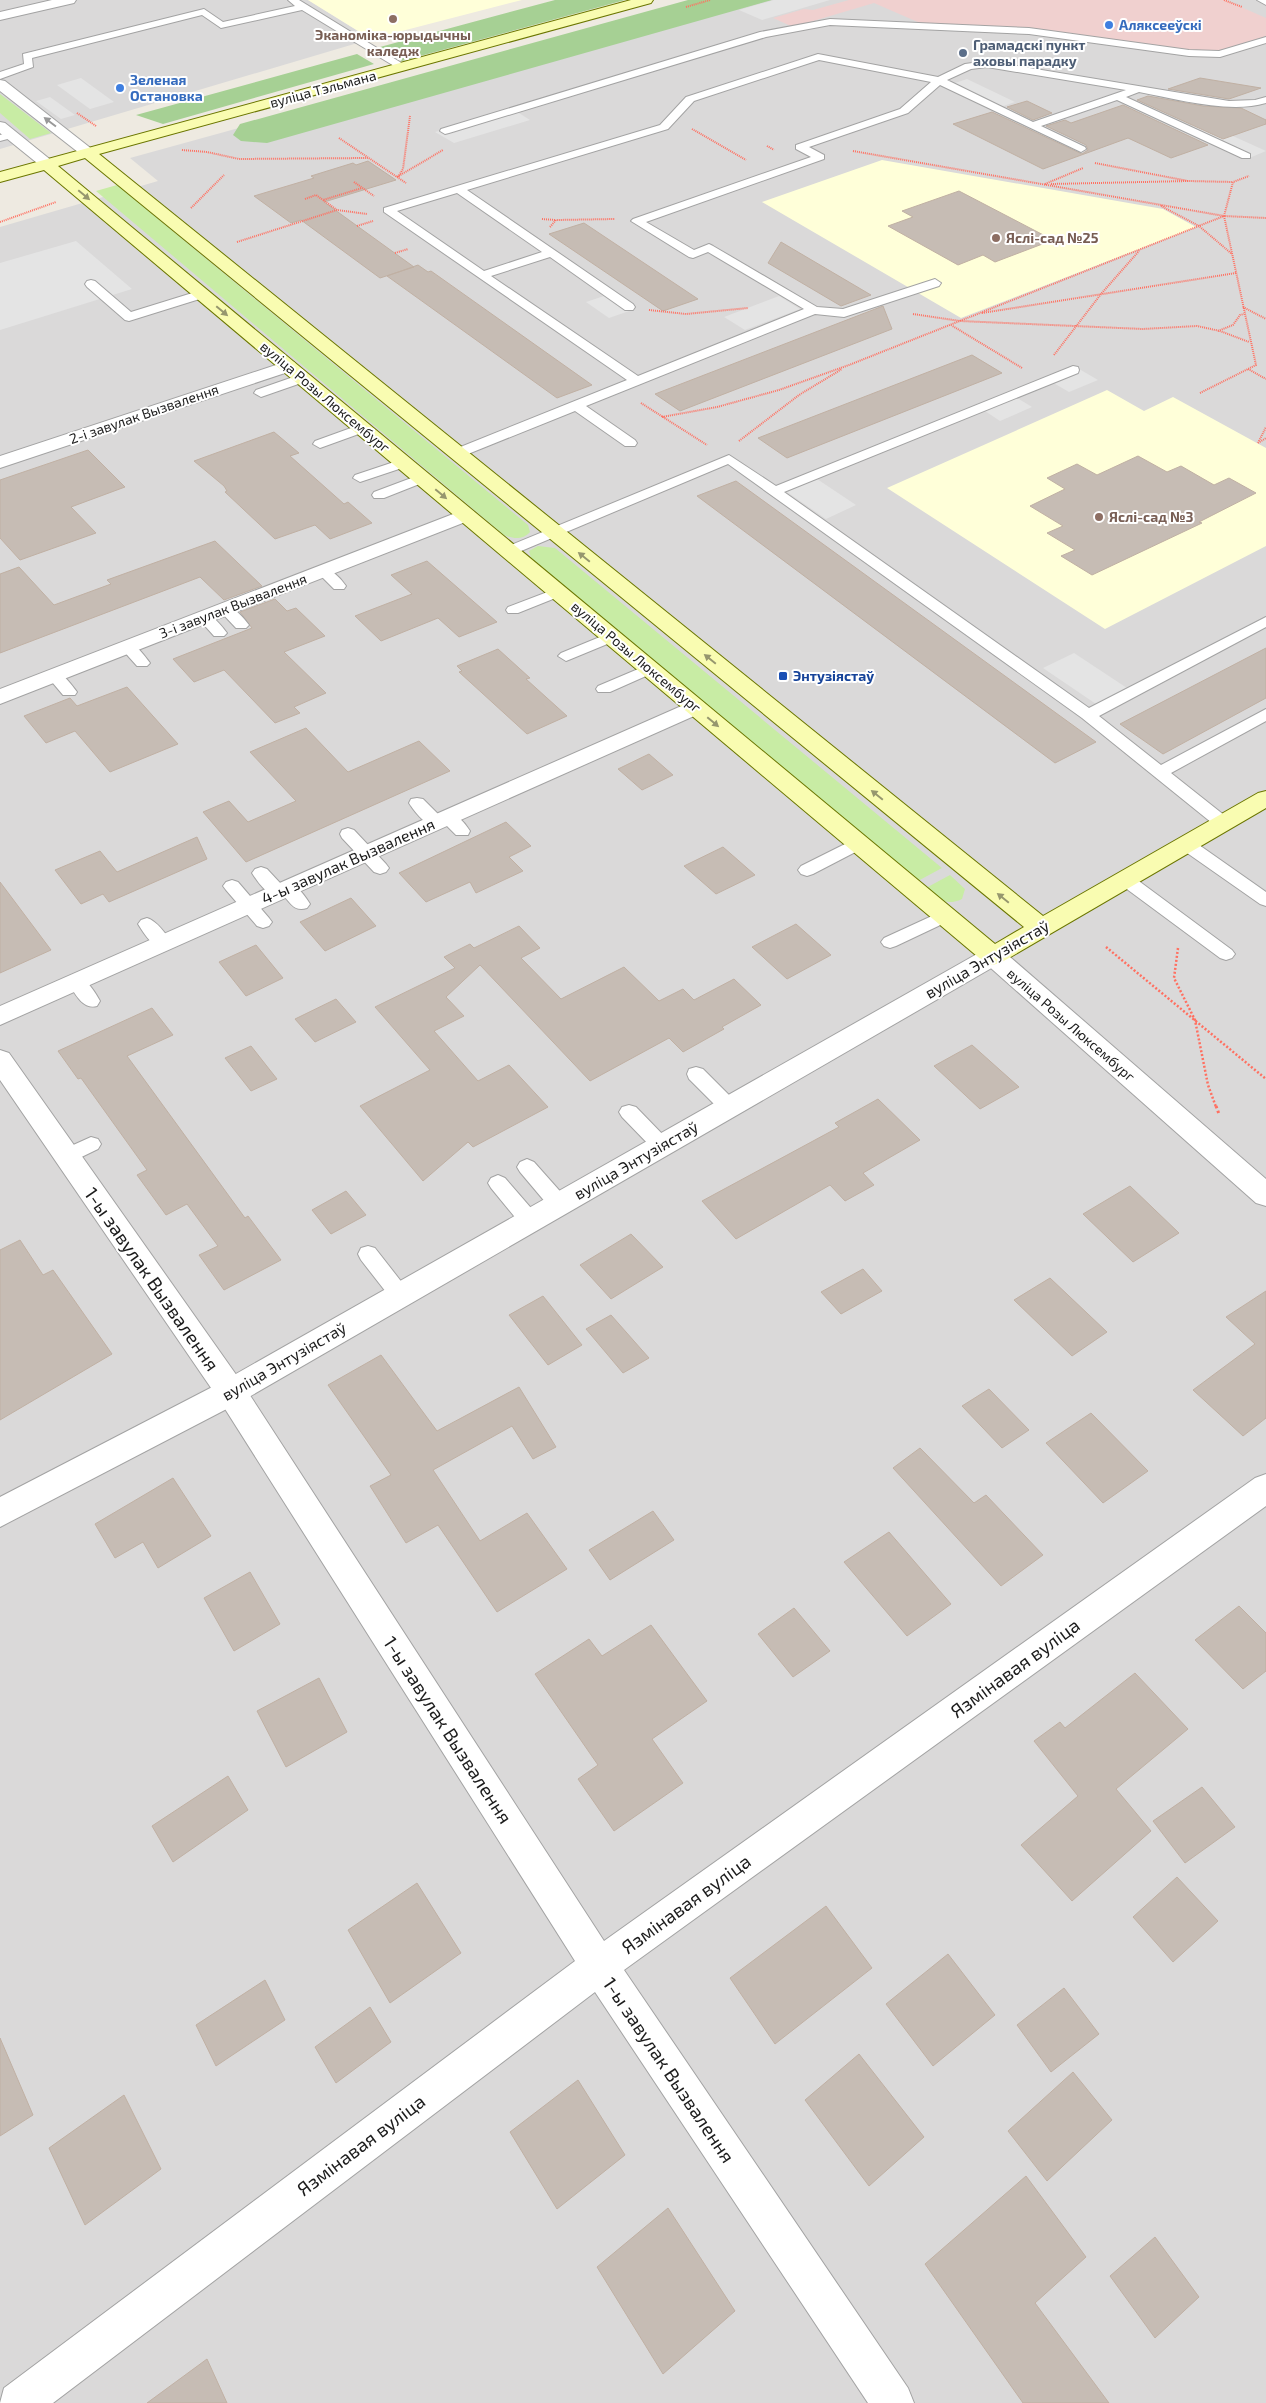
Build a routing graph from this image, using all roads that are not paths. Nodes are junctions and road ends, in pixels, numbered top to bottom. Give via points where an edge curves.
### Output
1 (69, 0) edge
2 (292, 0) edge
3 (646, 0) edge
4 (53, 2) edge
5 (303, 7) junction
6 (0, 16) edge
7 (221, 25) junction
8 (232, 33) dead end
9 (1266, 40) edge
10 (667, 64) junction
11 (403, 67) junction
12 (898, 70) junction
13 (683, 72) dead end
14 (952, 73) junction
15 (0, 76) edge
16 (939, 80) junction
17 (703, 82) dead end
18 (0, 84) edge
19 (718, 90) junction
20 (1136, 90) junction
21 (1116, 96) junction
22 (1266, 100) edge
23 (1032, 126) junction
24 (445, 131) road end
25 (4, 133) edge
26 (1081, 149) dead end
27 (88, 153) junction
28 (1246, 156) dead end
29 (47, 164) junction
30 (0, 177) edge
31 (460, 189) junction
32 (552, 253) junction
33 (482, 275) junction
34 (935, 283) dead end
35 (91, 284) dead end
36 (202, 294) junction
37 (629, 307) dead end
38 (814, 310) junction
39 (1074, 370) dead end
40 (295, 372) junction
41 (637, 381) junction
42 (261, 393) dead end
43 (576, 406) junction
44 (362, 428) junction
45 (630, 443) dead end
46 (320, 444) dead end
47 (458, 453) junction
48 (1, 461) edge
49 (403, 463) junction
50 (360, 478) dead end
51 (422, 478) junction
52 (775, 491) junction
53 (379, 495) dead end
54 (466, 515) junction
55 (555, 533) junction
56 (509, 551) junction
57 (323, 571) junction
58 (340, 586) dead end
59 (558, 592) junction
60 (225, 609) junction
61 (513, 610) dead end
62 (204, 617) junction
63 (1266, 621) edge
64 (241, 625) dead end
65 (219, 633) dead end
66 (612, 637) junction
67 (128, 647) junction
68 (566, 656) dead end
69 (142, 663) dead end
70 (650, 669) junction
71 (55, 676) junction
72 (604, 689) dead end
73 (69, 692) dead end
74 (0, 697) edge
75 (695, 707) junction
76 (1266, 714) edge
77 (1088, 715) junction
78 (1160, 772) junction
79 (1266, 798) edge
80 (417, 803) dead end
81 (449, 823) junction
82 (1223, 823) junction
83 (348, 834) dead end
84 (858, 843) junction
85 (1186, 844) junction
86 (373, 861) junction
87 (807, 870) dead end
88 (261, 873) dead end
89 (1126, 880) junction
90 (232, 886) dead end
91 (289, 895) junction
92 (1266, 900) edge
93 (256, 914) junction
94 (945, 916) junction
95 (147, 924) dead end
96 (1041, 928) junction
97 (890, 942) dead end
98 (163, 944) junction
99 (1226, 954) dead end
100 (993, 956) junction
101 (77, 982) junction
102 (92, 1001) dead end
103 (0, 1016) edge
104 (0, 1060) edge
105 (696, 1074) dead end
106 (729, 1107) junction
107 (629, 1112) dead end
108 (662, 1146) junction
109 (527, 1167) dead end
110 (498, 1183) dead end
111 (1266, 1195) edge
112 (559, 1204) junction
113 (530, 1221) junction
114 (368, 1254) dead end
115 (400, 1295) junction
116 (231, 1392) junction
117 (1266, 1488) edge
118 (0, 1513) edge
119 (599, 1966) junction
120 (19, 2403) edge
121 (893, 2403) edge

1 - 4 street
2 - 5 lane
3 - 11 main road, вуліца Тэльмана
4 - 6 street
5 - 7 lane
5 - 11 lane
7 - 8 lane
7 - 15 lane via 204,12 27,56 29,65
9 - 10 lane via 1220,54 1029,31 830,22 764,34
10 - 13 lane
10 - 24 lane
11 - 27 main road, вуліца Тэльмана
12 - 14 lane
12 - 16 lane
12 - 19 lane via 818,57
14 - 16 lane
14 - 20 lane via 987,64
16 - 23 lane
16 - 38 lane via 904,111 800,147 820,157 637,222 693,254 709,248
17 - 19 lane
27 -> 18 street
19 - 31 lane via 690,99 664,126
20 - 21 lane
20 - 22 lane via 1229,104 1256,104
21 - 23 lane
21 - 28 lane
23 - 26 lane
25 - 29 street, вуліца Розы Люксембург
27 - 29 main road, вуліца Тэльмана
27 - 47 main road
29 - 30 main road, вуліца Тэльмана
29 -> 36 main road, вуліца Розы Люксембург
31 - 32 lane
31 - 33 lane via 388,210
32 - 33 lane
32 - 37 lane
33 - 41 lane
34 - 38 lane via 844,313
35 - 36 lane via 128,318
36 -> 40 main road, вуліца Розы Люксембург
38 - 41 lane
39 - 52 lane
40 - 42 lane
40 - 44 main road, вуліца Розы Люксембург
40 - 48 street, 2-і завулак Вызвалення
41 - 43 lane
43 - 45 lane
43 - 47 lane
44 - 46 lane
44 - 49 main road, вуліца Розы Люксембург
47 - 55 main road
49 - 50 lane
49 - 51 main road, вуліца Розы Люксембург
51 - 53 lane
51 -> 54 main road, вуліца Розы Люксембург
52 - 55 lane via 726,457
52 - 77 lane
54 - 56 main road, вуліца Розы Люксембург
54 - 57 street, 3-і завулак Вызвалення
55 - 56 lane
96 -> 55 main road
56 - 59 main road, вуліца Розы Люксембург
57 - 58 lane
57 - 60 street, 3-і завулак Вызвалення
59 - 61 lane
59 - 66 main road, вуліца Розы Люксембург
60 - 62 street, 3-і завулак Вызвалення
60 - 64 lane
62 - 65 lane
62 - 67 street, 3-і завулак Вызвалення
63 - 77 lane
66 - 68 lane
66 - 70 main road, вуліца Розы Люксембург
67 - 69 lane
67 - 71 street, 3-і завулак Вызвалення
70 - 72 lane
70 - 75 main road, вуліца Розы Люксембург
71 - 73 lane
71 - 74 street, 3-і завулак Вызвалення
75 - 81 street, 4-ы завулак Вызвалення
75 -> 84 main road, вуліца Розы Люксембург
76 - 78 lane
77 - 78 lane
78 - 82 lane
79 - 82 main road, вуліца Энтузіястаў
80 - 81 lane
81 - 86 street, 4-ы завулак Вызвалення
82 - 85 main road, вуліца Энтузіястаў
83 - 86 lane
84 - 87 lane
84 - 94 main road, вуліца Розы Люксембург
85 - 89 main road, вуліца Энтузіястаў
85 - 92 lane
86 - 91 street, 4-ы завулак Вызвалення
88 - 91 lane
89 - 96 main road, вуліца Энтузіястаў
89 - 99 lane
90 - 93 lane
91 - 93 street, 4-ы завулак Вызвалення
93 - 98 street, 4-ы завулак Вызвалення
94 - 97 lane
94 - 100 main road, вуліца Розы Люксембург
95 - 98 lane
96 - 100 main road, вуліца Энтузіястаў
98 - 101 street, 4-ы завулак Вызвалення
100 - 106 street, вуліца Энтузіястаў
100 - 111 street, вуліца Розы Люксембург
101 - 102 lane
101 - 103 street, 4-ы завулак Вызвалення
104 - 116 street, 1-ы завулак Вызвалення via 79,1150
105 - 106 lane
106 - 108 street, вуліца Энтузіястаў
107 - 108 lane
108 - 112 street, вуліца Энтузіястаў
109 - 112 lane
110 - 113 lane
112 - 113 street, вуліца Энтузіястаў
113 - 115 street, вуліца Энтузіястаў
114 - 115 lane
115 - 116 street, вуліца Энтузіястаў
116 - 118 street, вуліца Энтузіястаў
116 - 119 street, 1-ы завулак Вызвалення
117 - 119 street, Язмінавая вуліца
119 - 120 street, Язмінавая вуліца
119 - 121 street, 1-ы завулак Вызвалення

